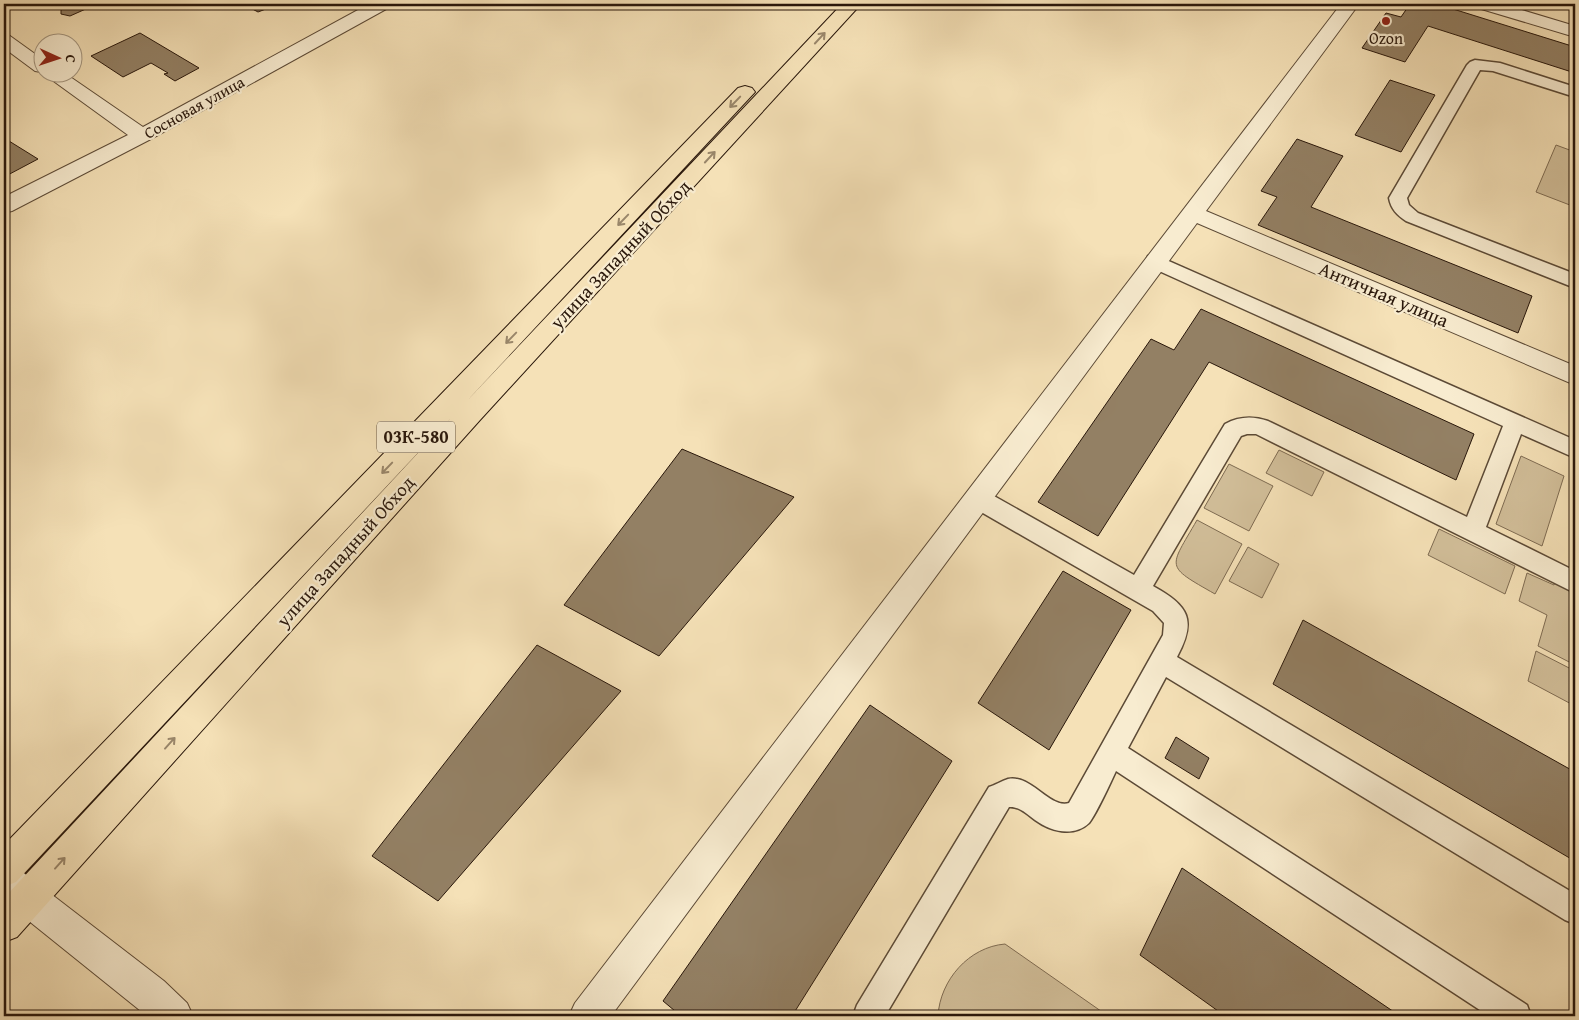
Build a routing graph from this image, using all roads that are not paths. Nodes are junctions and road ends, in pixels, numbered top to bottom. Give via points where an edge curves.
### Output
1 (382, 4) edge
2 (829, 4) edge
3 (852, 4) edge
4 (1350, 4) edge
5 (1484, 4) edge
6 (1575, 32) edge
7 (4, 40) edge
8 (32, 60) edge
9 (64, 82) edge
10 (1575, 92) edge
11 (142, 136) junction
12 (4, 206) edge
13 (1192, 213) junction
14 (1155, 261) junction
15 (1575, 281) edge
16 (1575, 376) edge
17 (1515, 423) junction
18 (1575, 449) edge
19 (977, 498) junction
20 (1473, 531) junction
21 (1575, 582) edge
22 (1138, 590) junction
23 (1162, 661) junction
24 (1112, 753) junction
25 (4, 870) edge
26 (16, 889) edge
27 (1575, 910) edge
28 (4, 924) edge
29 (174, 1016) edge
30 (588, 1016) edge
31 (868, 1016) edge
32 (1516, 1016) edge

1 - 11 street, Сосновая улица
2 -> 25 highway, улица Западный Обход / 03К-580
26 -> 3 highway, улица Западный Обход / 03К-580 via 458,428
4 - 13 street
5 - 6 street
7 - 8 street
9 - 11 street
10 - 15 lane via 1495,66 1475,65 1398,198 1403,211 1412,217
11 - 12 street, Сосновая улица
13 - 14 street
13 - 16 street, Античная улица
14 - 17 lane
14 - 19 street
17 - 18 lane
17 - 20 lane
19 - 22 lane
19 - 30 street
20 - 21 lane
20 - 22 lane via 1261,426 1241,425 1233,430
22 - 23 lane via 1162,604 1172,613 1177,625
23 - 24 lane
23 - 27 lane
24 - 31 lane via 1079,813 1072,819 1053,816 1023,795 1005,792 999,797
24 - 32 lane
26 - 28 highway, улица Западный Обход / 03К-580
26 - 29 street via 151,994

